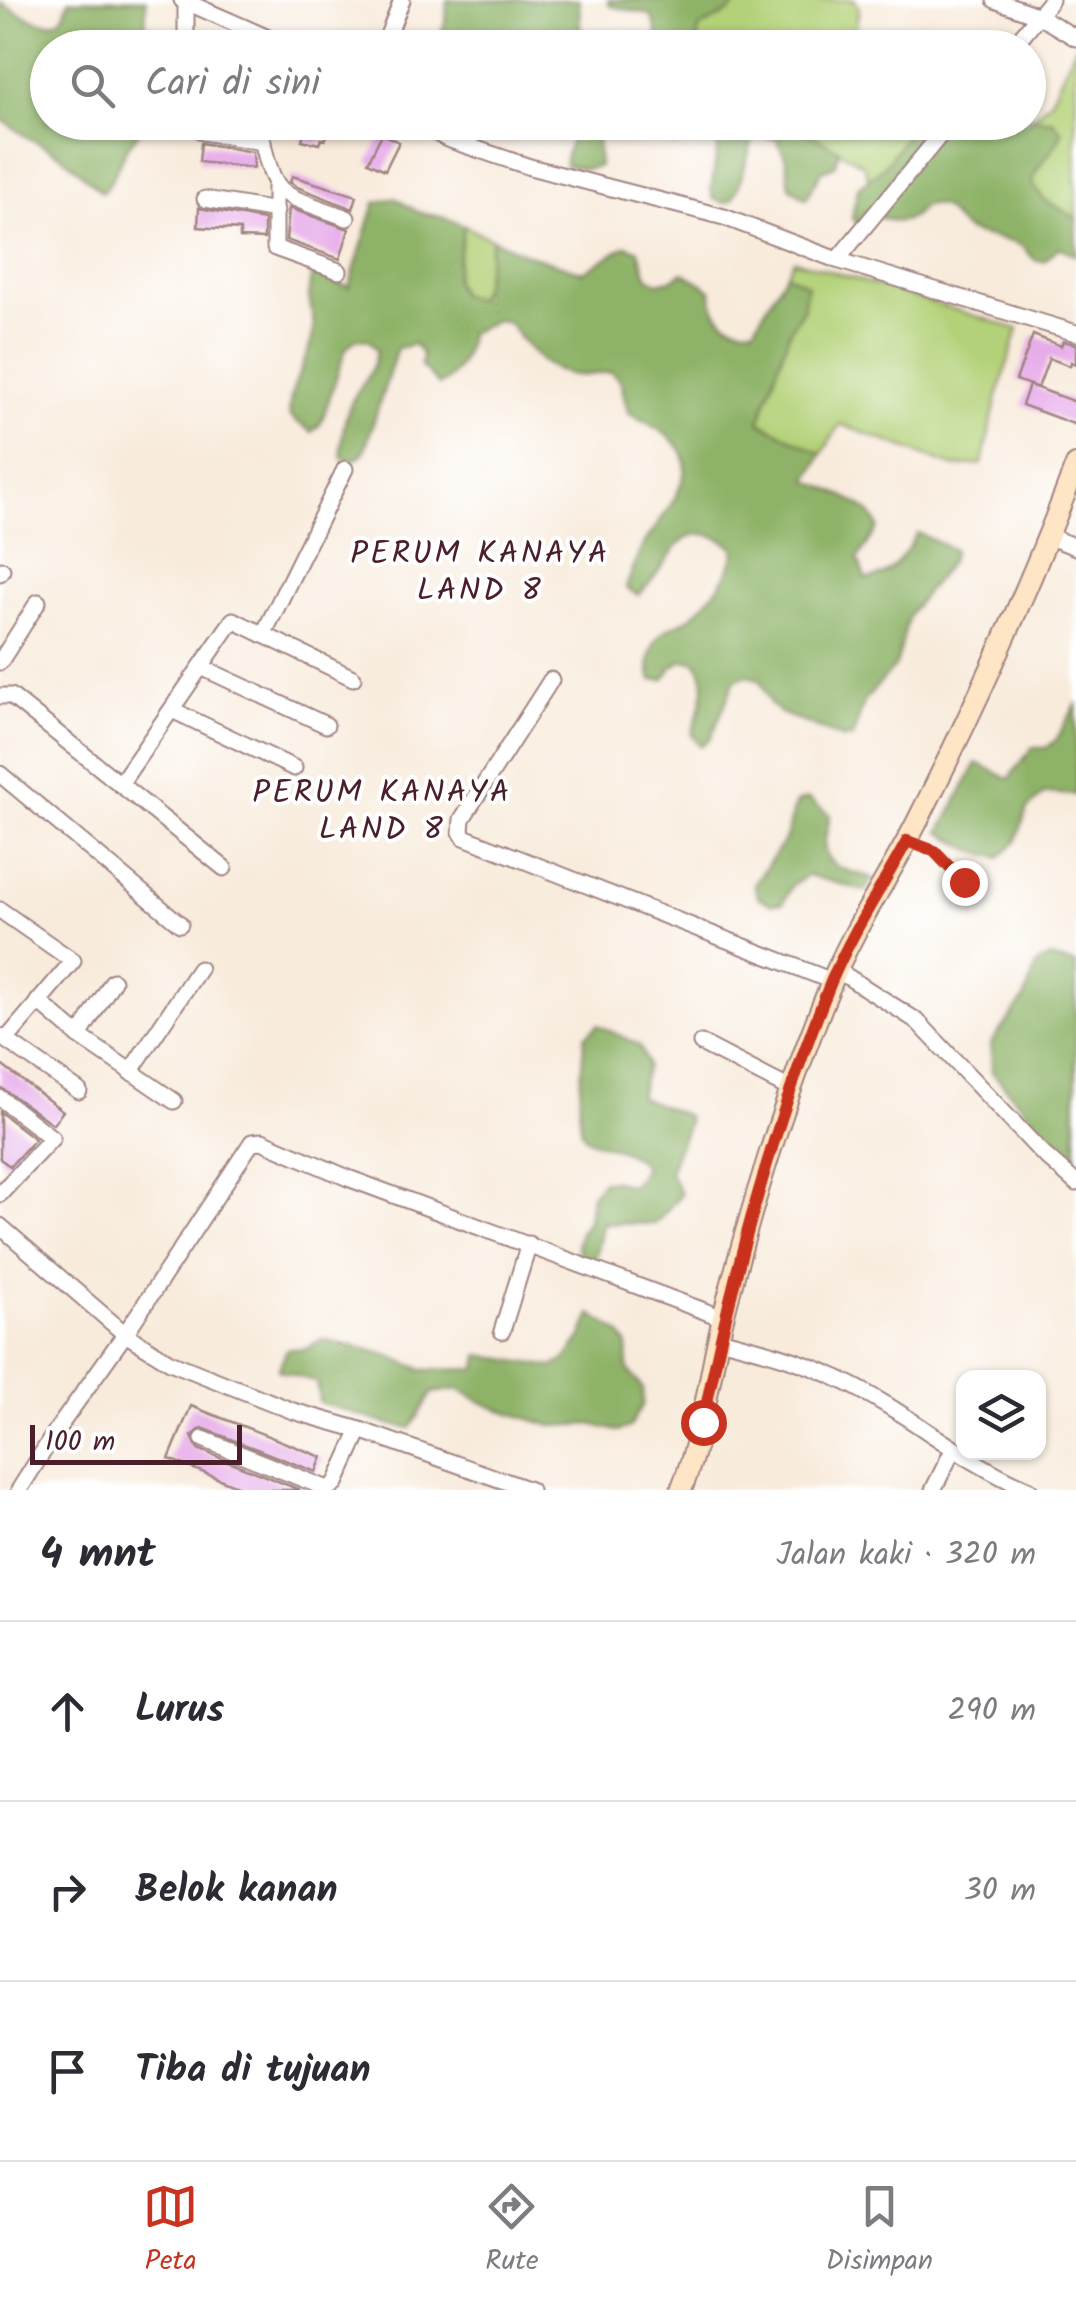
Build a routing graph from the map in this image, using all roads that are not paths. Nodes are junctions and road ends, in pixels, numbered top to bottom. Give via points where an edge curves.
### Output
1 (402, 0) edge
2 (995, 0) edge
3 (1051, 0) edge
4 (184, 1) edge
5 (1038, 16) junction
6 (185, 30) edge
7 (236, 30) edge
8 (390, 30) edge
9 (1027, 30) edge
10 (1076, 38) edge
11 (251, 140) edge
12 (450, 140) edge
13 (935, 140) edge
14 (263, 142) joint
15 (275, 186) junction
16 (206, 199) dead end
17 (276, 211) junction
18 (348, 218) dead end
19 (837, 260) junction
20 (338, 271) dead end
21 (1076, 333) edge
22 (1076, 465) edge
23 (344, 469) dead end
24 (1047, 536) junction
25 (1076, 547) edge
26 (38, 602) dead end
27 (263, 635) junction
28 (0, 662) edge
29 (201, 667) junction
30 (353, 678) dead end
31 (551, 680) dead end
32 (0, 696) edge
33 (172, 710) junction
34 (326, 725) dead end
35 (294, 768) dead end
36 (0, 774) edge
37 (120, 784) junction
38 (907, 841) junction
39 (224, 868) dead end
40 (975, 887) dead end
41 (3, 919) edge
42 (180, 924) dead end
43 (199, 969) dead end
44 (834, 975) junction
45 (113, 980) dead end
46 (38, 1001) junction
47 (79, 1036) junction
48 (3, 1038) edge
49 (701, 1042) dead end
50 (130, 1072) junction
51 (792, 1090) junction
52 (79, 1092) dead end
53 (0, 1098) edge
54 (174, 1101) dead end
55 (1076, 1183) edge
56 (0, 1194) edge
57 (0, 1226) edge
58 (528, 1244) junction
59 (723, 1318) junction
60 (502, 1331) dead end
61 (125, 1334) junction
62 (719, 1340) junction
63 (360, 1430) junction
64 (202, 1440) dead end
65 (953, 1450) junction
66 (19, 1490) edge
67 (530, 1490) edge
68 (681, 1490) edge
69 (934, 1490) edge
70 (1030, 1490) edge

1 - 8 street
2 - 5 street
3 - 5 street
4 - 6 street
4 - 7 street
5 - 9 street
5 - 10 street
11 - 14 street
12 - 19 street via 530,168 724,218
13 - 19 street
14 - 15 street
15 - 17 street
15 - 18 street
16 - 17 street
17 - 20 street via 275,248
19 - 21 street
22 - 24 main road
23 - 27 street
24 - 25 street
24 - 38 main road
26 - 28 street
27 - 29 street via 233,620
27 - 30 street
29 - 33 street
29 - 34 street
31 - 44 street via 462,819 464,836
32 - 37 street via 11,696
33 - 35 street
33 - 37 street
36 - 42 street
37 - 39 street
38 - 40 lane via 934,851
38 - 44 main road
41 - 46 street via 73,961
43 - 50 street
44 - 51 main road
44 - 55 street via 917,1021
45 - 47 street
46 - 47 street
46 - 48 street
47 - 50 street
48 - 52 street
49 - 51 street
50 - 54 street
51 - 59 main road
53 - 56 street via 52,1138
57 - 61 street
58 - 59 street
58 - 60 street
58 - 61 street via 257,1140
59 - 62 main road
61 - 63 street via 170,1362
61 - 66 street
62 - 65 street via 781,1355 846,1382
62 - 68 main road
63 - 64 street via 328,1490
63 - 67 street
65 - 69 street
65 - 70 street

